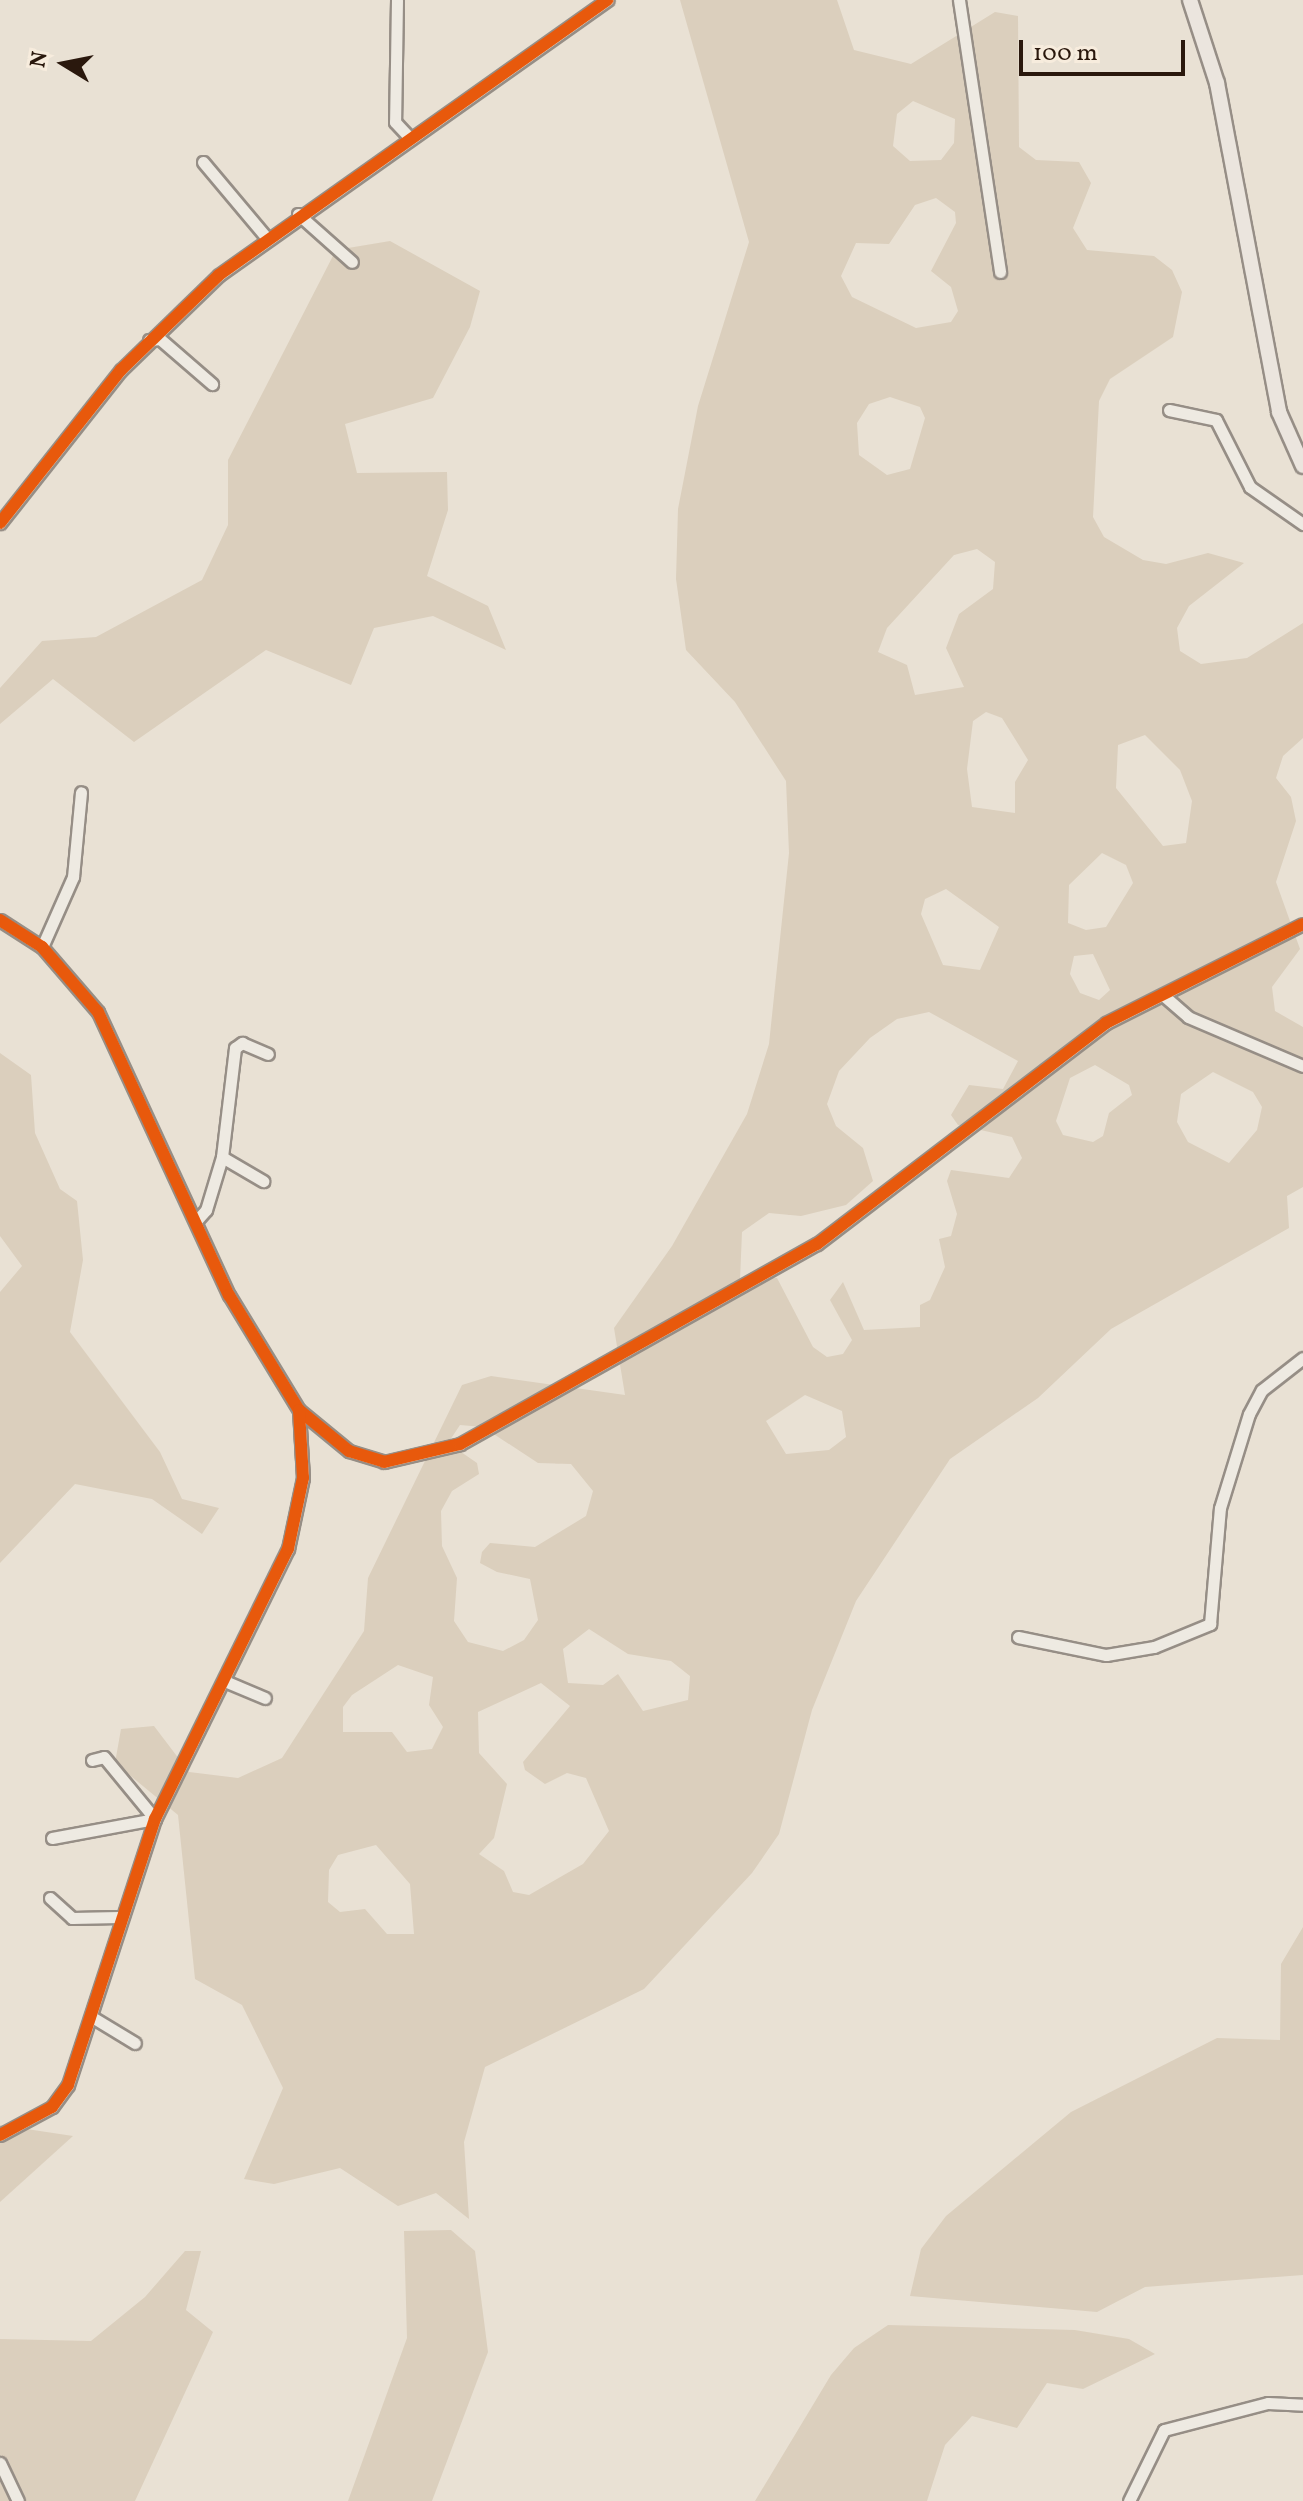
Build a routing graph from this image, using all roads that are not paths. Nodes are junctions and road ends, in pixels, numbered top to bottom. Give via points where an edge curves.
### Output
1 (397, 0) edge
2 (608, 0) edge
3 (959, 0) edge
4 (1190, 0) edge
5 (411, 139) junction
6 (203, 162) dead end
7 (298, 214) junction
8 (265, 236) junction
9 (352, 262) dead end
10 (1000, 272) dead end
11 (149, 340) junction
12 (212, 384) dead end
13 (1169, 410) dead end
14 (1303, 466) edge
15 (0, 523) edge
16 (1303, 524) edge
17 (81, 792) dead end
18 (0, 920) edge
19 (1303, 924) edge
20 (42, 947) junction
21 (1163, 995) junction
22 (268, 1054) dead end
23 (1303, 1066) edge
24 (222, 1157) junction
25 (263, 1181) dead end
26 (196, 1221) junction
27 (1303, 1358) edge
28 (299, 1410) junction
29 (1018, 1637) dead end
30 (227, 1682) junction
31 (265, 1698) dead end
32 (92, 1760) dead end
33 (155, 1819) junction
34 (52, 1838) dead end
35 (50, 1898) dead end
36 (119, 1917) junction
37 (92, 2017) junction
38 (135, 2043) dead end
39 (0, 2135) edge
40 (1303, 2405) edge
41 (0, 2463) edge
42 (18, 2501) edge
43 (1129, 2501) edge

1 - 5 street via 395,122
2 - 5 street
3 - 10 street
4 - 14 main road via 1217,83 1279,412
5 - 7 street
6 - 8 street
7 - 8 street
7 - 9 street
8 - 11 street
11 - 12 street via 160,339
11 - 15 street
13 - 16 street via 1216,420 1250,487
17 - 20 street via 73,877
18 - 20 street
19 - 21 street
20 - 26 street via 98,1012
21 - 23 street via 1188,1017
21 - 28 street via 1106,1023 825,1239 460,1444 415,1459 371,1460
22 - 24 street via 242,1043 235,1048
24 - 25 street
24 - 26 street via 206,1210
26 - 28 street via 233,1303
27 - 29 street via 1262,1390 1249,1414 1220,1508 1210,1624 1154,1647 1106,1655
28 - 30 street via 303,1478 288,1549
30 - 31 street
30 - 33 street
32 - 33 street via 104,1757
33 - 34 street
33 - 36 street
35 - 36 street via 72,1918
36 - 37 street
37 - 38 street
37 - 39 street via 59,2100
40 - 43 street via 1268,2403 1164,2430
41 - 42 street

